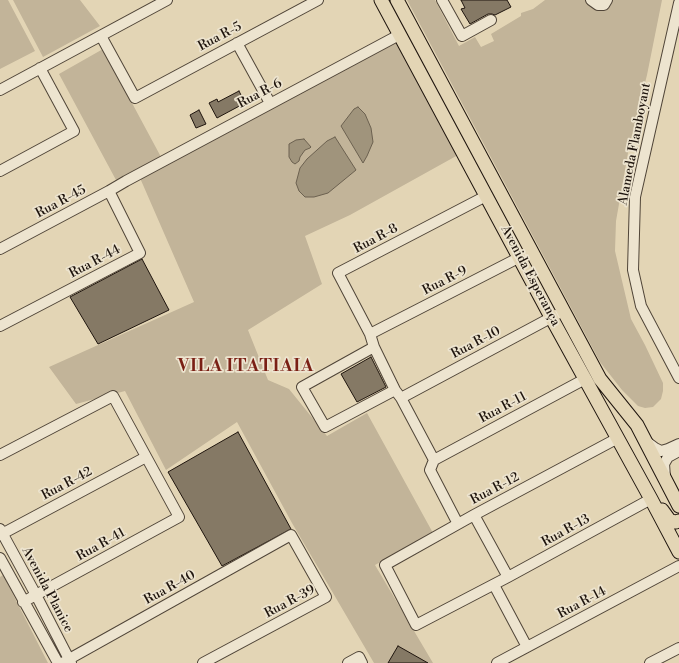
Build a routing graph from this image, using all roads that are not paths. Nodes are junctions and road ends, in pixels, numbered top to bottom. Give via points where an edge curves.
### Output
1 (167, 0) edge
2 (318, 0) edge
3 (381, 0) edge
4 (397, 0) edge
5 (442, 0) edge
6 (592, 0) edge
7 (607, 0) edge
8 (679, 3) edge
9 (491, 20) dead end
10 (399, 35) junction
11 (100, 36) junction
12 (237, 43) junction
13 (40, 68) junction
14 (0, 90) edge
15 (270, 103) junction
16 (0, 171) edge
17 (134, 177) joint
18 (109, 191) junction
19 (486, 196) junction
20 (0, 248) edge
21 (531, 251) junction
22 (520, 258) junction
23 (564, 311) junction
24 (551, 317) junction
25 (0, 326) edge
26 (370, 334) junction
27 (374, 347) junction
28 (676, 366) edge
29 (679, 378) edge
30 (585, 379) junction
31 (395, 390) junction
32 (401, 398) junction
33 (637, 425) junction
34 (617, 436) junction
35 (644, 440) junction
36 (679, 444) edge
37 (679, 451) edge
38 (0, 456) edge
39 (146, 457) junction
40 (434, 460) junction
41 (666, 479) junction
42 (651, 499) junction
43 (679, 506) edge
44 (474, 515) junction
45 (679, 521) edge
46 (458, 524) junction
47 (1, 533) edge
48 (291, 535) joint
49 (679, 552) edge
50 (0, 558) edge
51 (385, 565) joint
52 (679, 566) edge
53 (508, 578) junction
54 (494, 585) junction
55 (36, 595) junction
56 (24, 602) junction
57 (527, 647) junction
58 (679, 648) edge
59 (361, 660) edge
60 (67, 662) edge
61 (58, 663) edge
62 (203, 663) edge
63 (348, 663) edge
64 (497, 663) edge
65 (650, 663) edge

1 - 11 street
2 - 12 street, Rua R-5
3 - 10 main road, Avenida Esperança
4 - 21 main road, Avenida Esperança
5 - 9 street via 462,36
6 - 7 street via 601,5
8 - 28 street, Alameda Flamboyant via 635,197 632,270 641,306
10 - 15 street, Rua R-6
10 - 19 main road, Avenida Esperança
11 - 12 street, Rua R-5 via 134,98
11 - 13 street
12 - 15 street
13 - 14 street
13 - 16 street via 74,131
15 - 17 street, Rua R-6
17 - 18 street, Rua R-45
18 - 20 street, Rua R-45
18 - 25 street, Rua R-44 via 140,253
19 - 22 main road, Avenida Esperança
19 - 26 street, Rua R-8 via 338,274
21 - 22 street, Rua R-9
21 - 23 main road, Avenida Esperança
22 - 24 main road, Avenida Esperança
22 - 26 street, Rua R-9
23 - 24 street, Rua R-10
23 - 33 main road, Avenida Esperança via 600,379
24 - 30 main road, Avenida Esperança
24 - 32 street, Rua R-10
26 - 27 street
27 - 31 street
27 - 31 street via 302,387 325,427
28 - 29 street, Alameda Flamboyant
30 - 34 main road, Avenida Esperança
30 - 40 street, Rua R-11
31 - 32 street
32 - 40 street
33 - 34 main road via 621,422 617,426
33 - 35 main road, Avenida Esperança
34 - 42 main road, Avenida Esperança
34 - 44 street, Rua R-12
35 - 36 street via 661,451
35 - 41 main road, Avenida Esperança
37 - 41 street via 668,457 664,464
38 - 39 street via 113,396
39 - 47 street, Rua R-42
39 - 55 street, Rua R-41 via 179,518
40 - 46 street via 430,470
41 - 43 main road, Avenida Esperança
42 - 45 main road via 670,521
42 - 49 main road, Avenida Esperança
42 - 53 street, Rua R-13
44 - 46 street, Rua R-12
44 - 53 street
46 - 51 street, Rua R-12
47 - 55 street, Avenida Planice
48 - 60 street, Rua R-40
48 - 62 street, Rua R-39 via 326,597
50 - 56 street, Avenida Planice
51 - 54 street, Rua R-13 via 416,625
52 - 57 street, Rua R-14
53 - 54 street, Rua R-13
54 - 57 street
55 - 56 street, Rua R-41
55 - 60 street, Avenida Planice
56 - 61 street, Avenida Planice
57 - 64 street, Rua R-14
58 - 65 street
59 - 63 street

